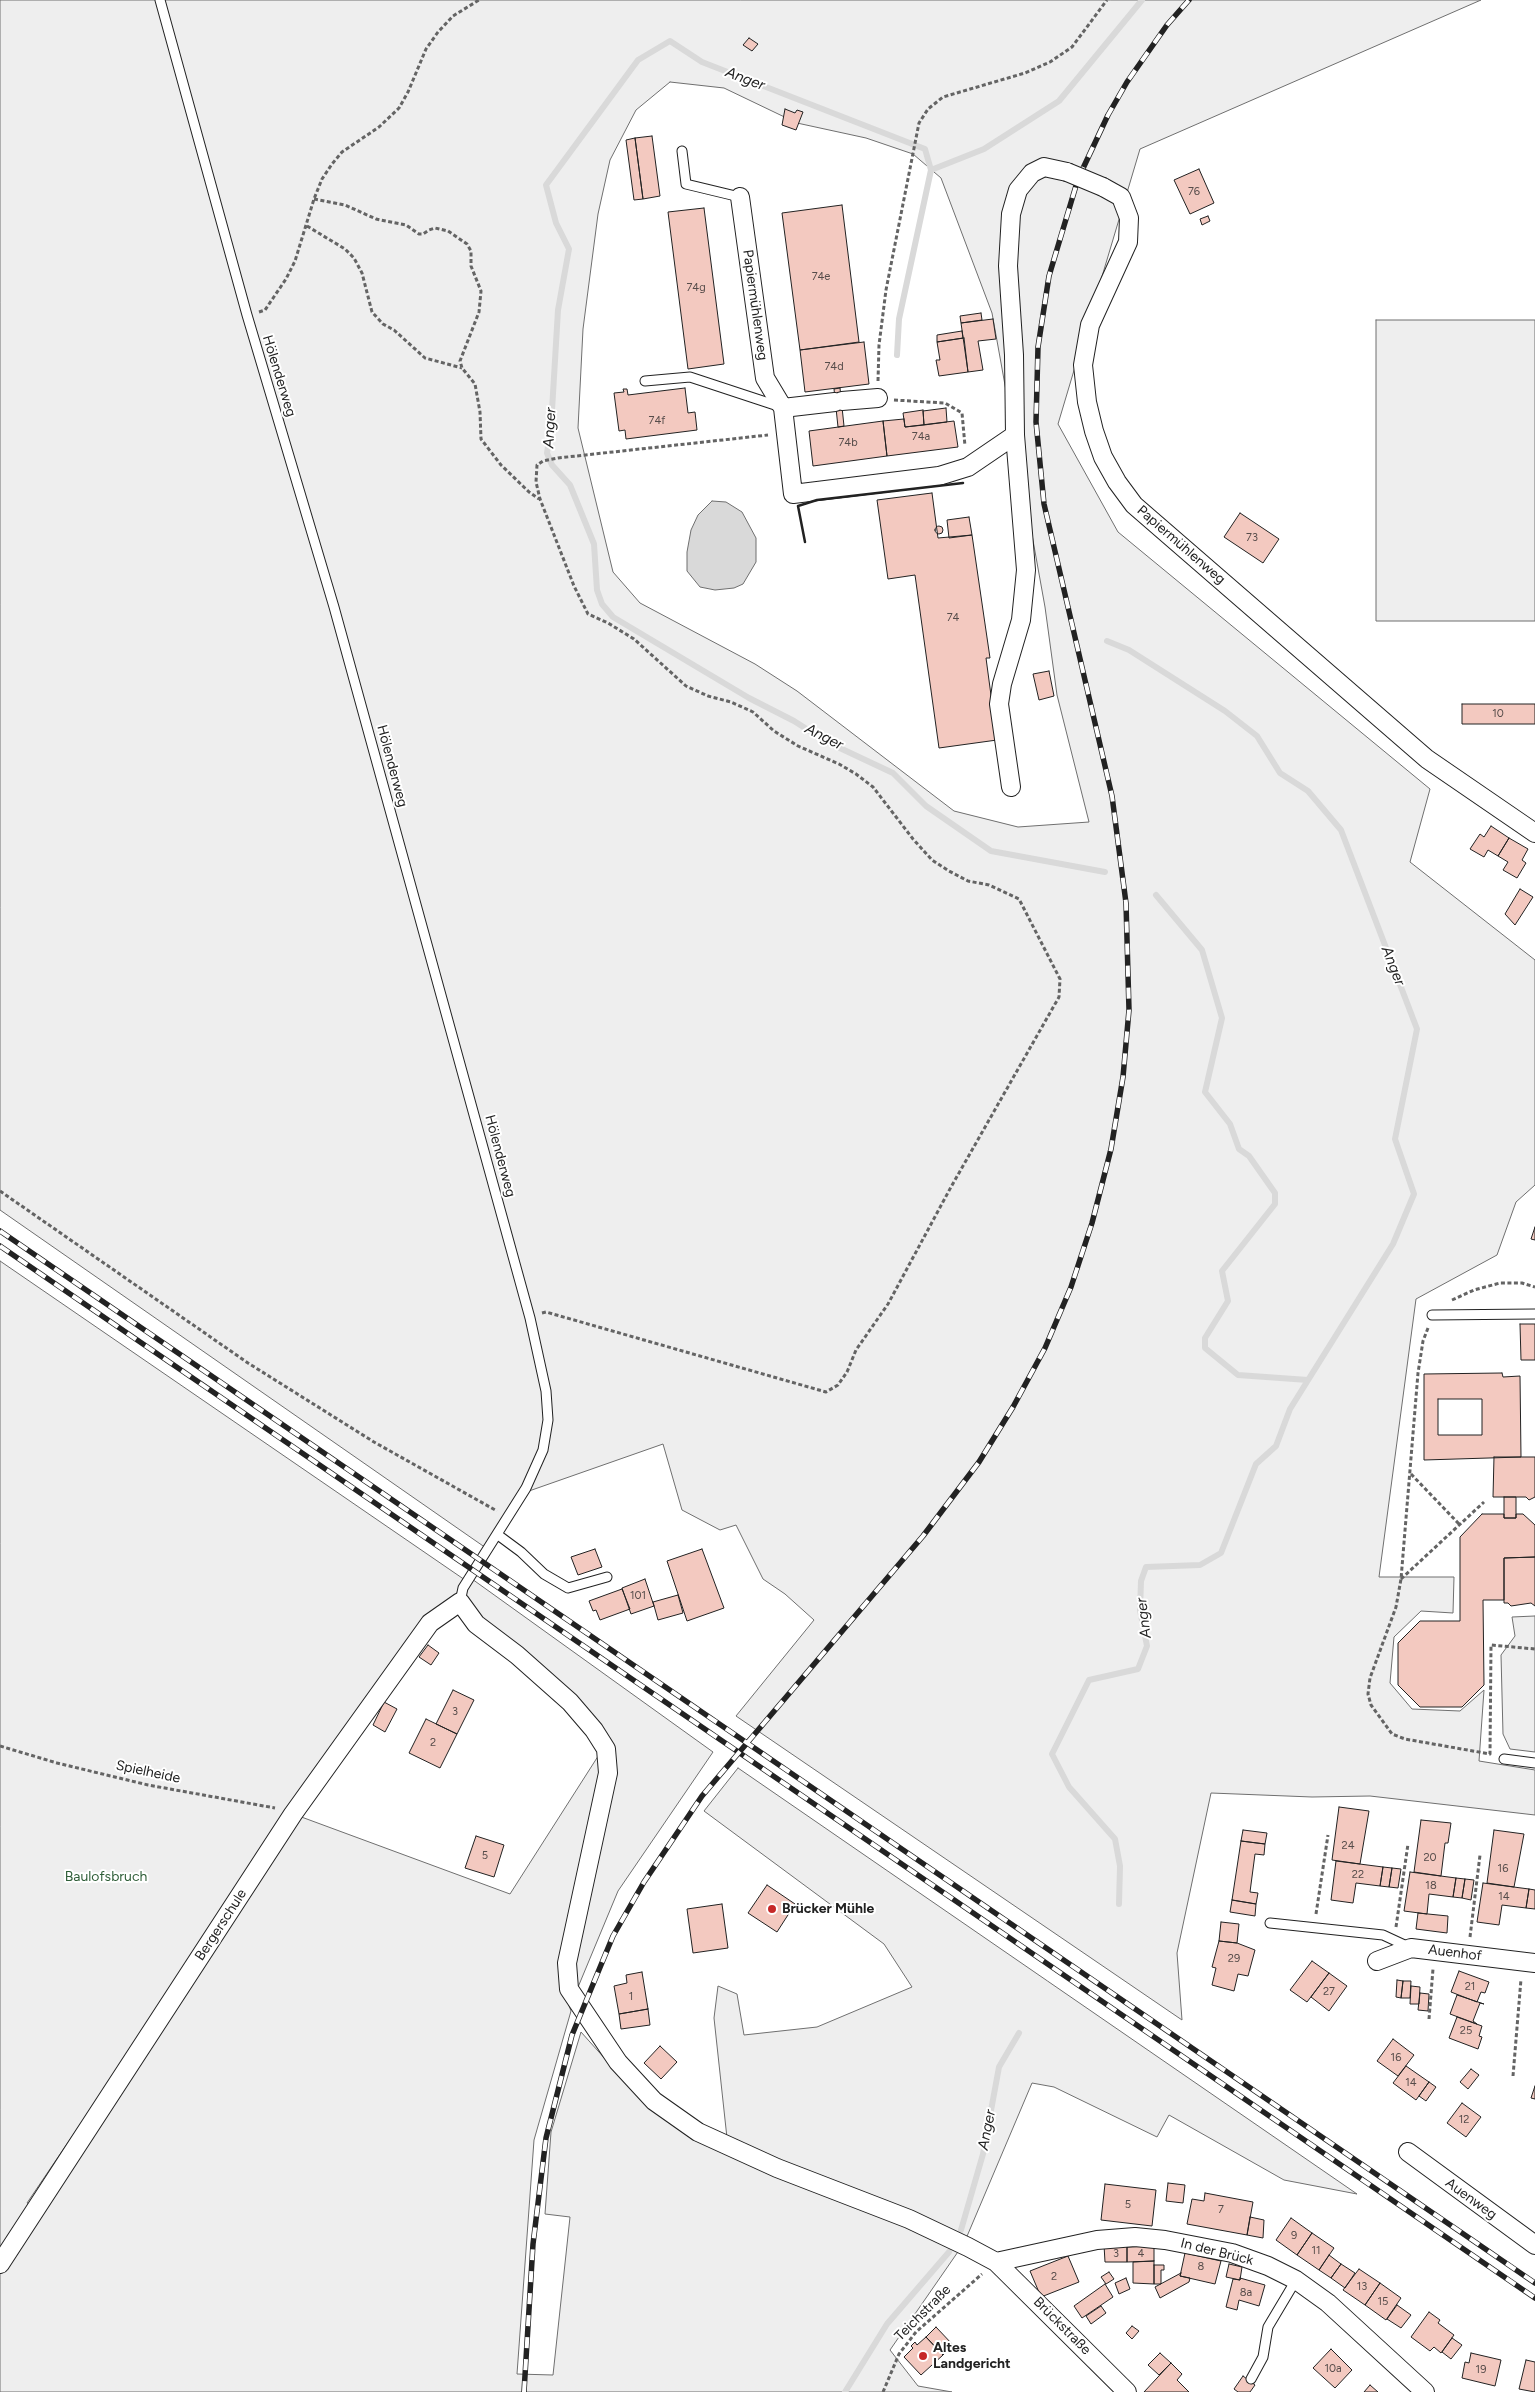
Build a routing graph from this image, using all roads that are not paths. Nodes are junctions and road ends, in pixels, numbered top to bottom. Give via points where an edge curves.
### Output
1 (160, 0) edge
2 (682, 151) dead end
3 (740, 197) joint
4 (645, 381) dead end
5 (878, 398) road end
6 (783, 408) junction
7 (1015, 435) junction
8 (1011, 787) dead end
9 (1535, 833) edge
10 (1535, 1314) edge
11 (1432, 1315) road end
12 (498, 1535) junction
13 (607, 1577) dead end
14 (460, 1602) junction
15 (1504, 1759) dead end
16 (1535, 1763) edge
17 (1270, 1924) dead end
18 (1411, 1948) junction
19 (1378, 1961) dead end
20 (1529, 1962) edge
21 (1408, 2152) dead end
22 (1535, 2245) edge
23 (996, 2262) junction
24 (0, 2264) edge
25 (1296, 2280) junction
26 (1251, 2379) dead end
27 (1127, 2392) edge
28 (1424, 2392) edge

1 - 12 lane, Hölenderweg via 247,315 334,607 530,1318 546,1391 548,1420 543,1450 526,1488
2 - 3 lane via 686,184
3 - 6 street, Papiermühlenweg via 765,378
4 - 6 lane via 690,377
5 - 6 street
6 - 7 street, Papiermühlenweg via 793,494 940,476 968,467
7 - 8 street, Papiermühlenweg via 1026,570 1021,620 998,704
7 - 9 street, Papiermühlenweg, bridge via 1008,266 1011,214 1018,190 1032,173 1044,167 1067,172 1121,197 1129,218 1128,242 1090,325 1083,365 1094,431 1102,457 1117,482 1134,505 1426,758
10 - 11 lane
12 - 13 lane via 544,1574 568,1588
12 - 14 lane, Hölenderweg via 463,1588
14 - 23 street via 476,1624 570,1702 606,1749 608,1773 567,1963 569,1989 618,2062 654,2101 698,2132 777,2168 909,2219
14 - 24 street, Bergerschule via 430,1623 293,1814
15 - 16 lane
17 - 18 lane via 1383,1935
18 - 19 street, Auenhof
18 - 20 street, Auenhof
21 - 22 street, Auenweg
23 - 25 street, In der Brück via 1097,2240 1135,2237 1232,2253
23 - 27 street, Brückstraße
25 - 26 lane via 1268,2326 1263,2357
25 - 28 street, In der Brück via 1328,2302

